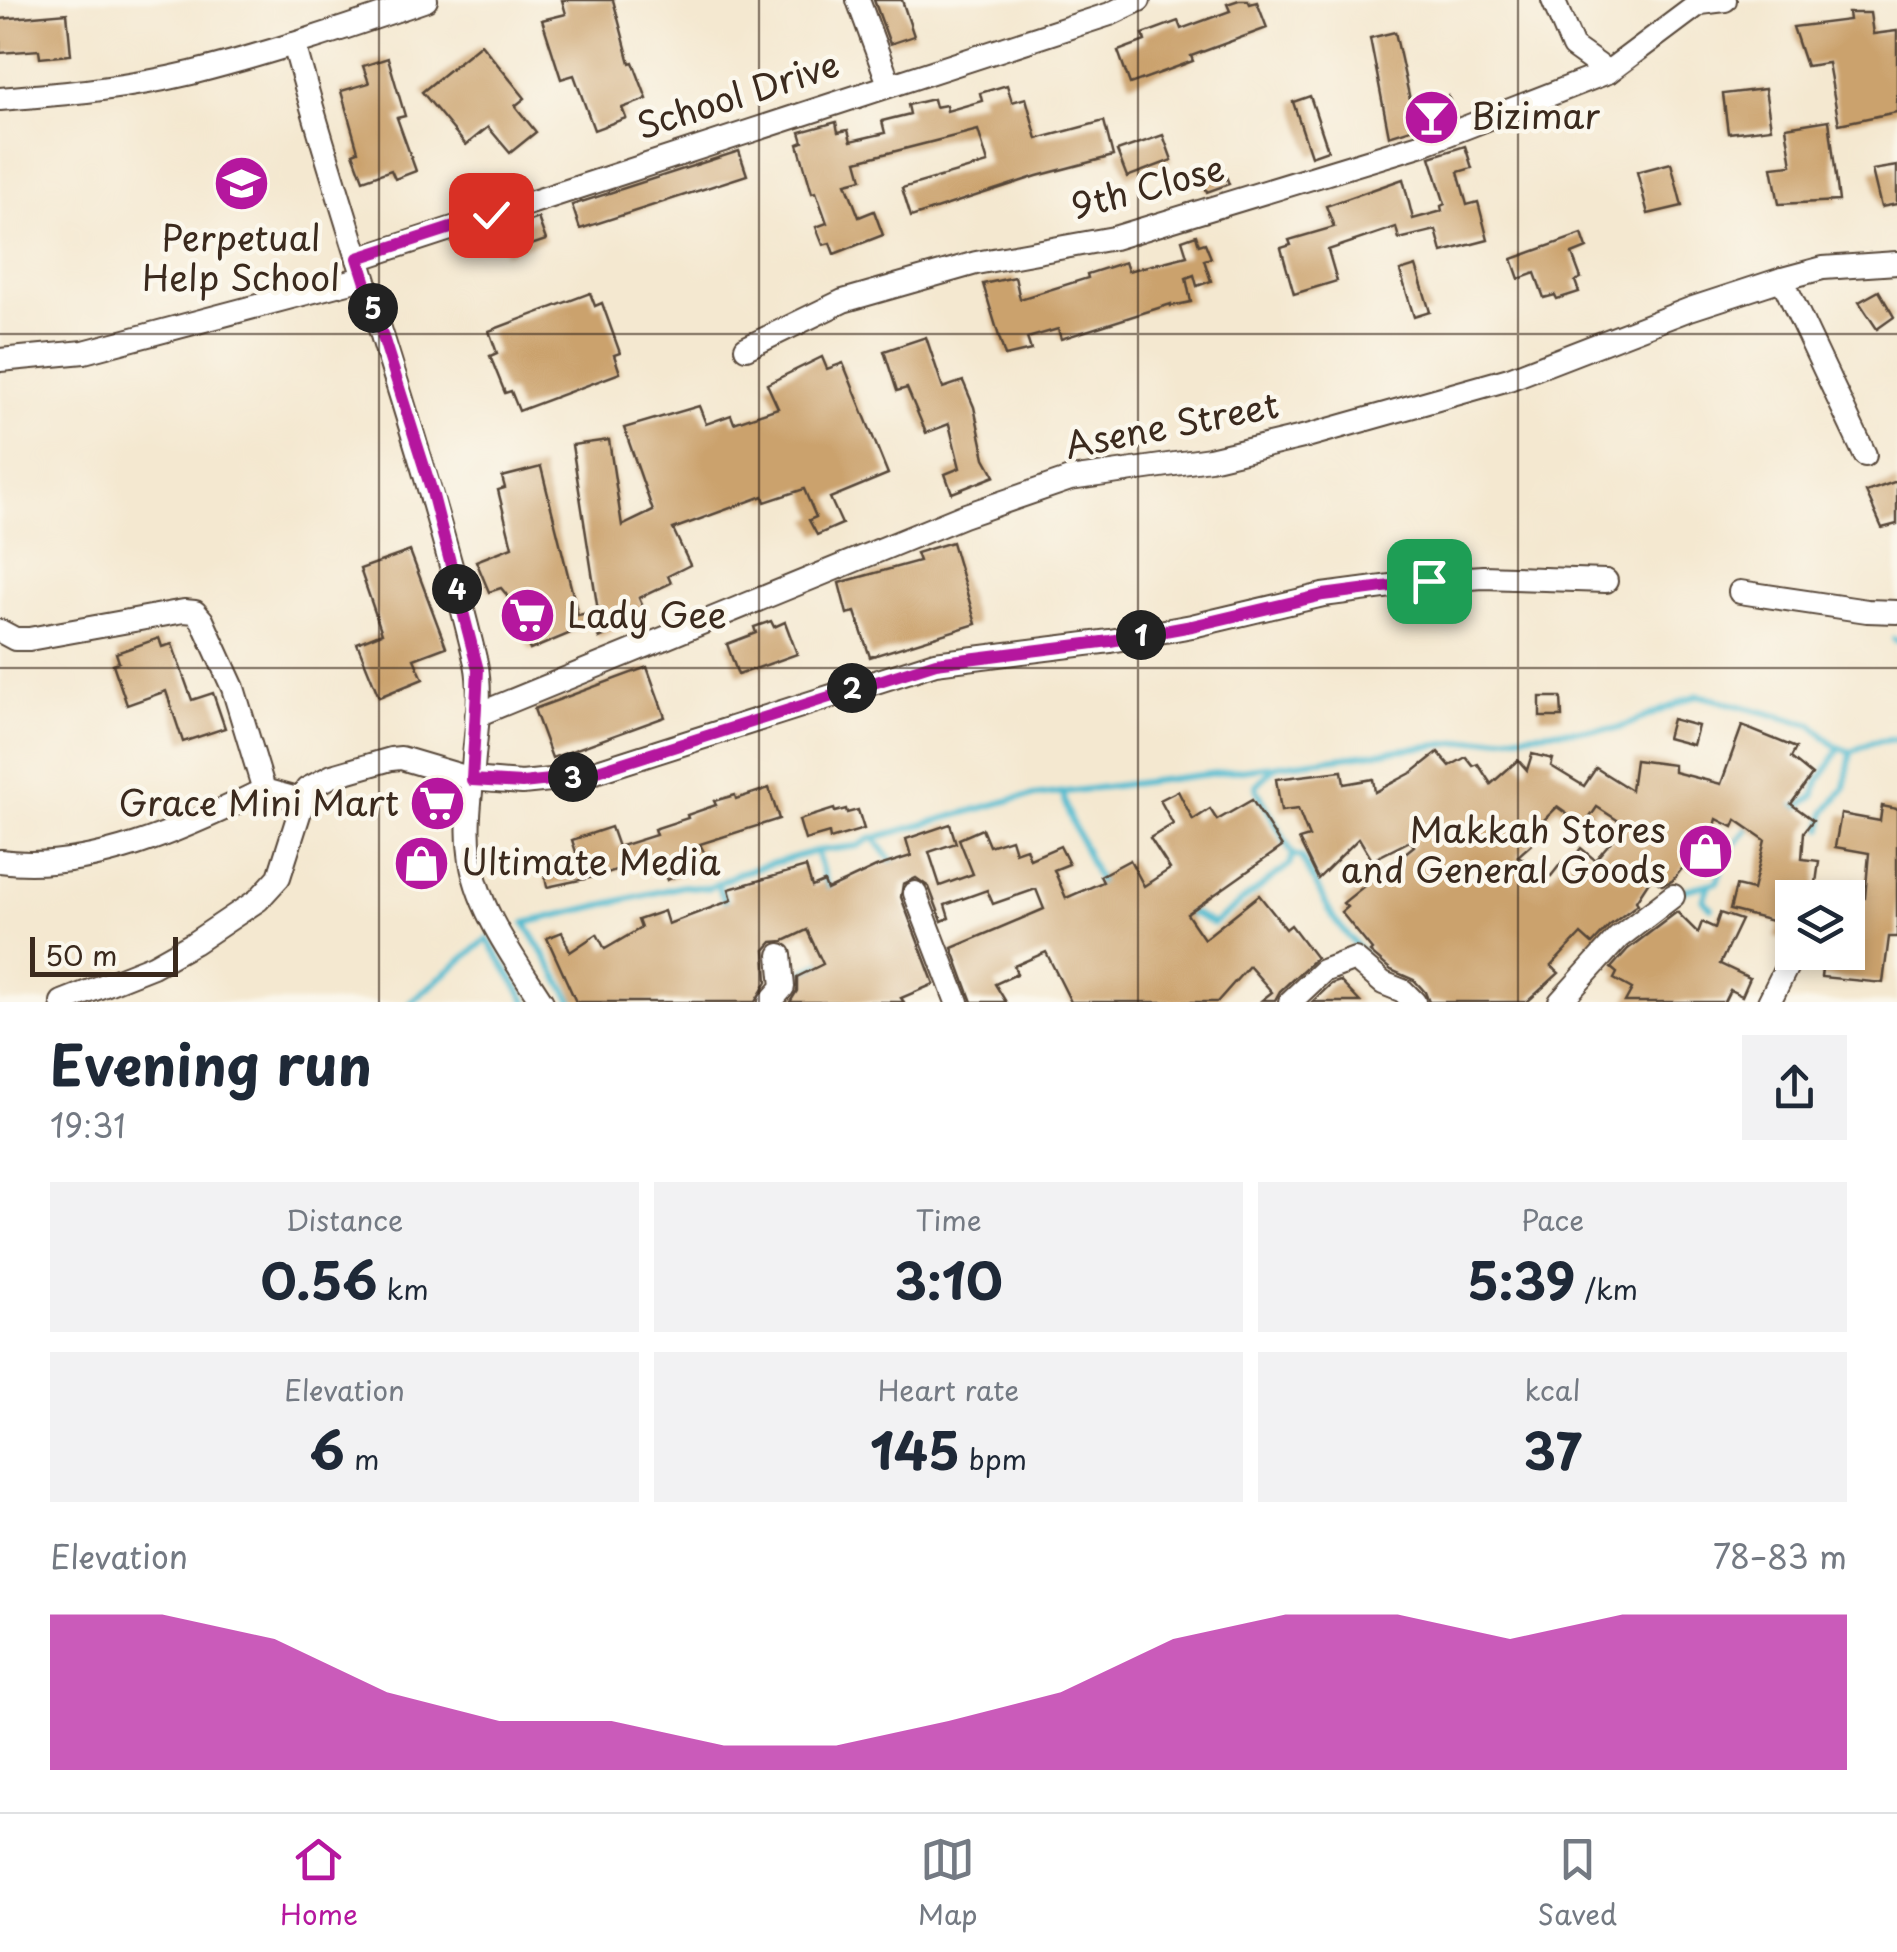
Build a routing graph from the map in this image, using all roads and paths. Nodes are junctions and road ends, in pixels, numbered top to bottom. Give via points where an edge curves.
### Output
1 (426, 0) edge
2 (858, 0) edge
3 (1139, 0) edge
4 (1552, 0) edge
5 (1725, 0) edge
6 (294, 44) junction
7 (1608, 72) junction
8 (888, 84) junction
9 (0, 100) edge
10 (1897, 262) edge
11 (361, 268) junction
12 (1782, 279) junction
13 (746, 348) dead end
14 (0, 360) edge
15 (1865, 456) dead end
16 (1606, 580) dead end
17 (1740, 592) dead end
18 (1897, 612) edge
19 (0, 631) edge
20 (477, 715) junction
21 (472, 780) junction
22 (264, 790) junction
23 (301, 800) junction
24 (0, 861) edge
25 (915, 894) dead end
26 (1673, 896) dead end
27 (780, 955) dead end
28 (1784, 970) edge
29 (62, 1002) edge
30 (542, 1002) edge
31 (770, 1002) edge
32 (956, 1002) edge
33 (1290, 1002) edge
34 (1414, 1002) edge
35 (1560, 1002) edge
36 (1769, 1002) edge

1 - 6 street
2 - 8 street
3 - 8 street, School Drive
4 - 7 street via 1573,47
5 - 7 street, 9th Close via 1700,3
6 - 9 street via 187,74
6 - 11 street
7 - 13 street, 9th Close via 1424,144 1114,238 976,263 843,301
8 - 11 street, School Drive
10 - 12 street, Asene Street
11 - 14 street, School Drive via 84,352
11 - 20 street via 432,492 478,670
12 - 15 street
12 - 20 street, Asene Street via 1510,380 1210,459 1052,486 963,516
16 - 21 street via 1483,577 1323,595 1110,641 936,663 579,777
17 - 18 street
19 - 22 street via 29,639 194,612 232,688
20 - 21 street
21 - 23 street via 401,758 322,780
21 - 30 street via 473,873
22 - 23 street
22 - 24 street via 188,827 102,852 64,862
23 - 29 street via 279,877 258,900 152,966
25 - 32 street
26 - 35 street via 1618,938
27 - 31 street via 783,987
28 - 36 street
33 - 34 street via 1323,972 1356,960

